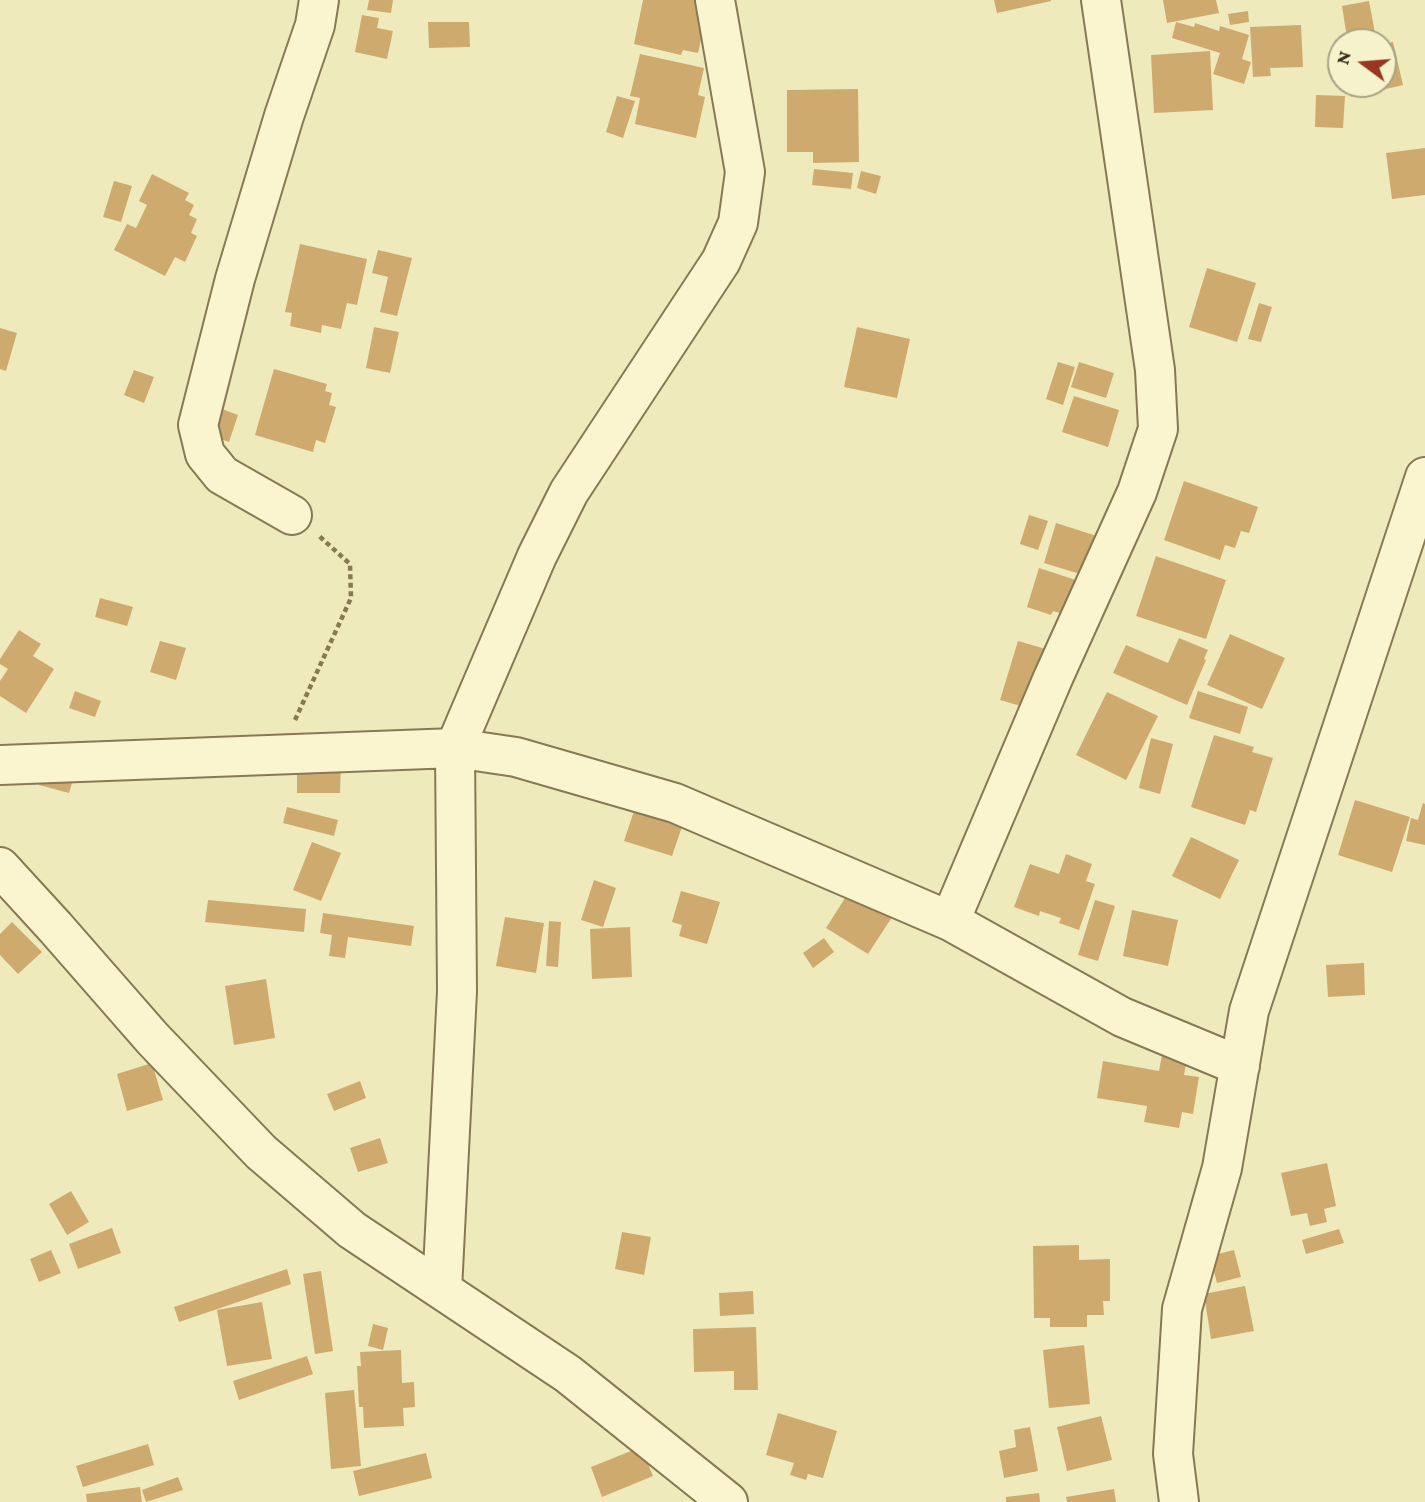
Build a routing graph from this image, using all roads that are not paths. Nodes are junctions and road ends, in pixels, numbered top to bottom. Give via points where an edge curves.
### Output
1 (319, 0) edge
2 (715, 0) edge
3 (1101, 0) edge
4 (1425, 477) edge
5 (292, 515) road end
6 (455, 748) junction
7 (0, 765) edge
8 (0, 867) edge
9 (950, 921) junction
10 (1240, 1066) junction
11 (442, 1290) junction
12 (727, 1502) edge
13 (1179, 1502) edge

1 - 5 street via 235,279 198,425 205,454 222,475
2 - 6 street via 745,172 738,223 721,261 569,492
3 - 9 street via 1155,370 1158,429 1137,492
4 - 10 street via 1249,1011
6 - 7 street
6 - 9 street via 516,757 676,803
6 - 11 street via 457,991
8 - 11 street via 261,1152 352,1230
9 - 10 street via 1122,1017
10 - 13 street via 1222,1168 1182,1309 1173,1454
11 - 12 street via 568,1374

